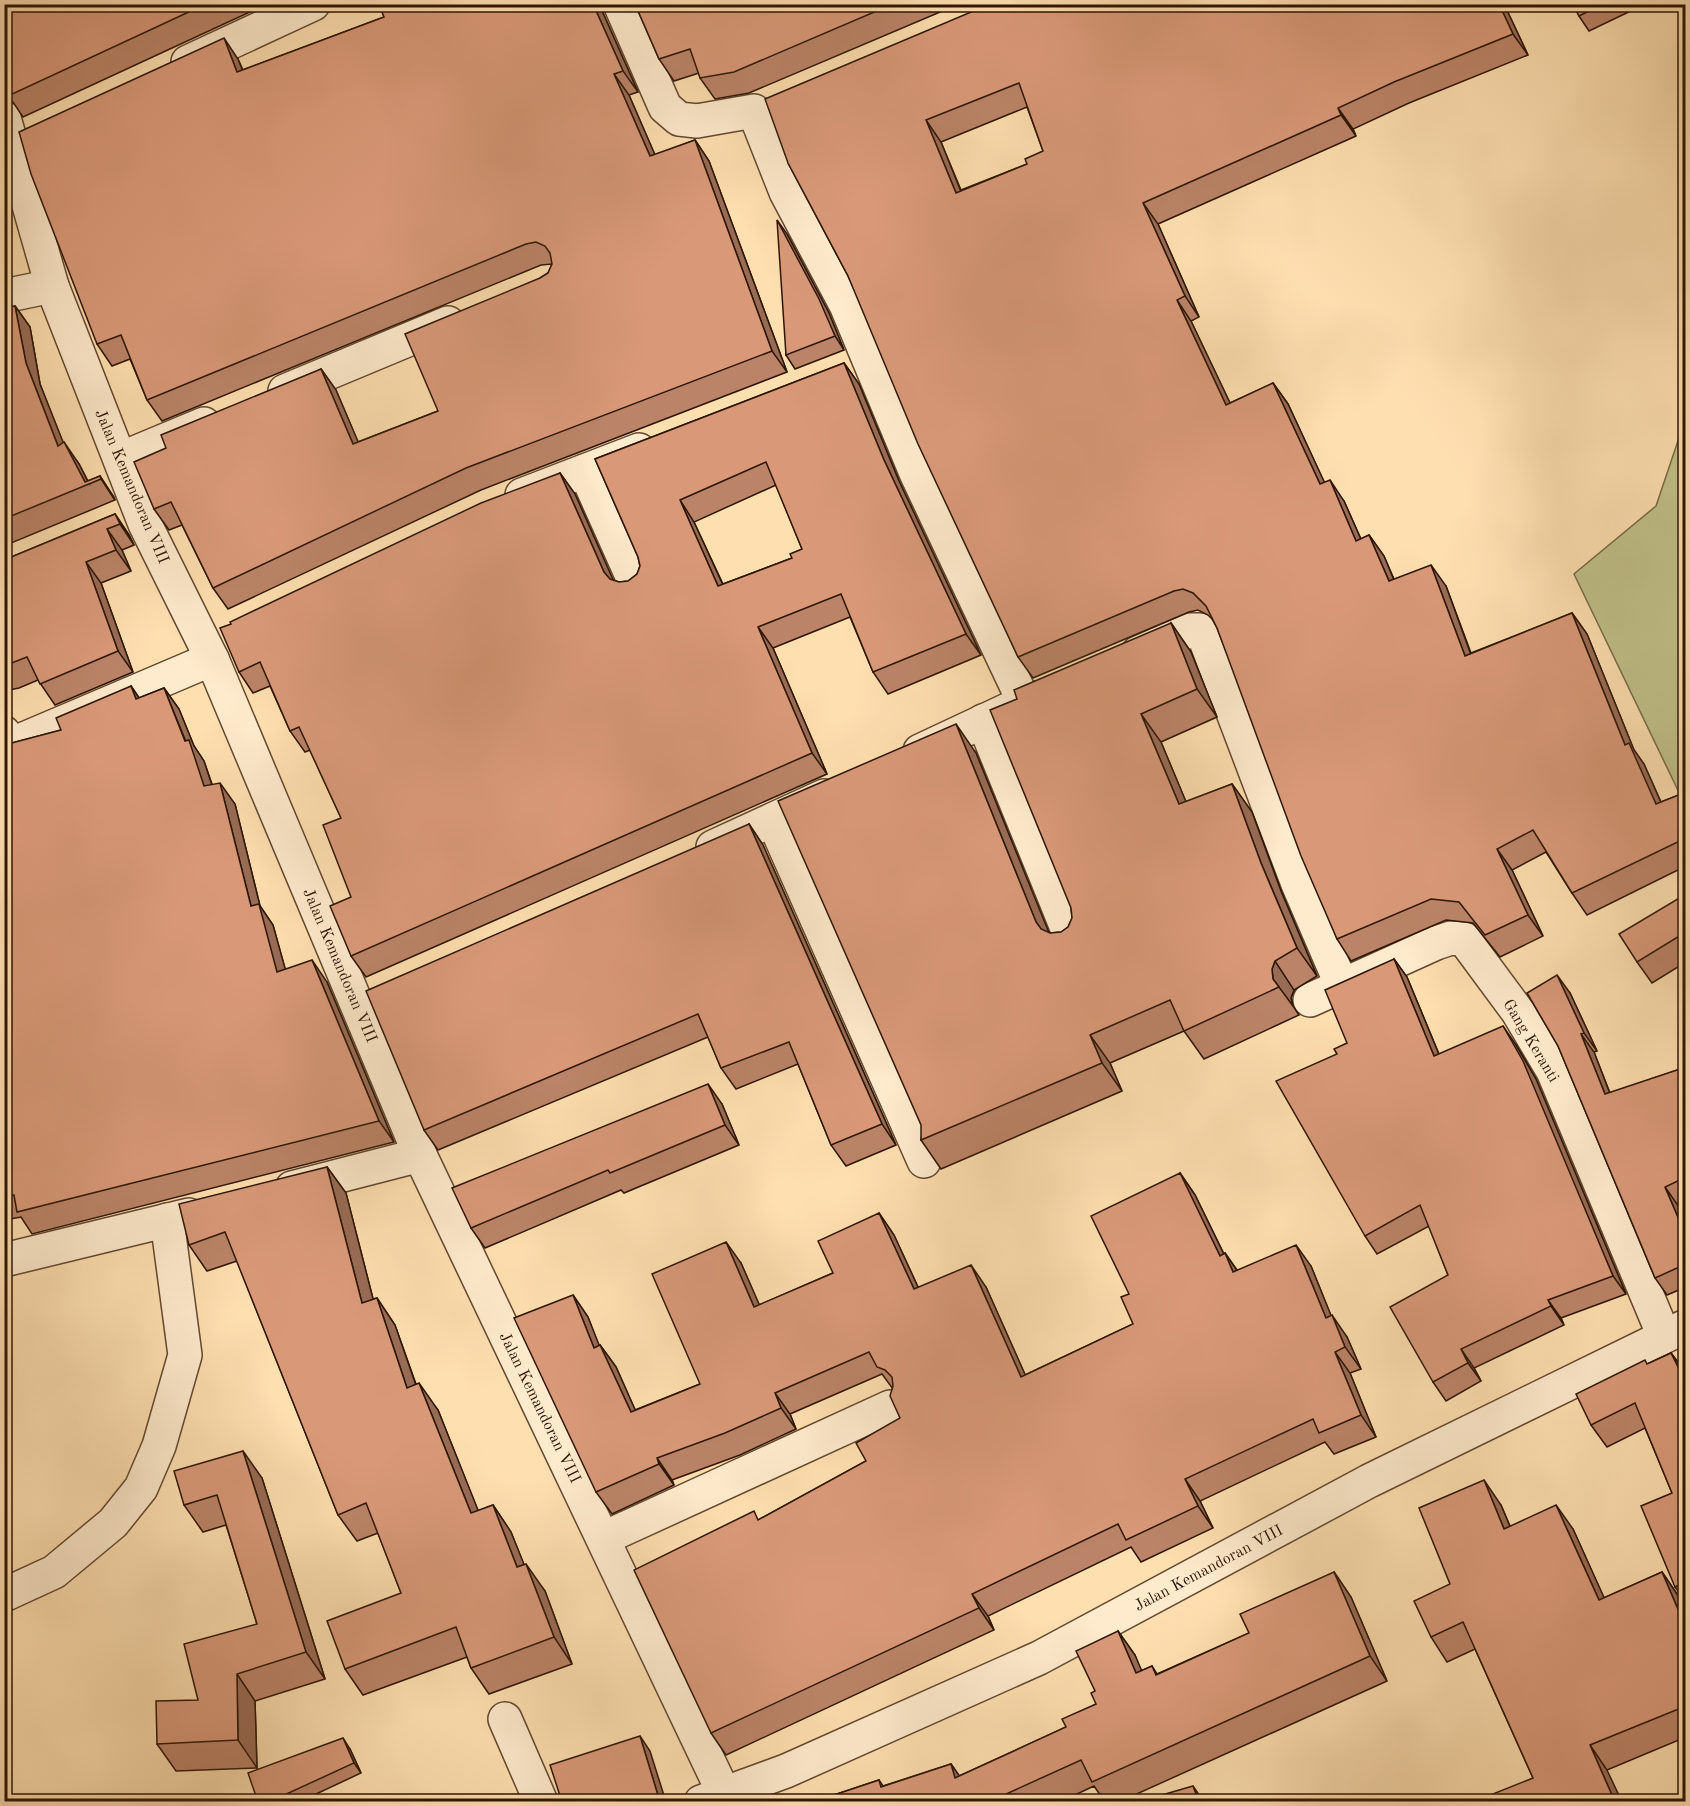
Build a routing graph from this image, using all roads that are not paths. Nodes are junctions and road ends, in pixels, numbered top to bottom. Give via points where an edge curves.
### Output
1 (313, 4) edge
2 (620, 4) edge
3 (162, 74) edge
4 (44, 128) edge
5 (8, 130) edge
6 (52, 286) junction
7 (4, 296) edge
8 (471, 314) edge
9 (870, 360) junction
10 (838, 373) edge
11 (263, 400) edge
12 (230, 414) edge
13 (667, 439) edge
14 (120, 459) junction
15 (585, 471) junction
16 (499, 503) edge
17 (140, 510) junction
18 (109, 523) edge
19 (636, 585) edge
20 (235, 626) edge
21 (208, 650) junction
22 (1109, 665) edge
23 (1056, 688) edge
24 (1024, 702) junction
25 (983, 722) junction
26 (4, 733) edge
27 (888, 766) edge
28 (846, 786) edge
29 (773, 820) junction
30 (685, 858) edge
31 (1073, 943) edge
32 (1342, 986) junction
33 (1310, 999) dead end
34 (420, 1155) junction
35 (924, 1161) edge
36 (259, 1197) edge
37 (213, 1208) edge
38 (168, 1220) junction
39 (4, 1260) edge
40 (1675, 1331) edge
41 (891, 1407) edge
42 (604, 1538) junction
43 (4, 1595) edge
44 (505, 1719) dead end
45 (718, 1798) edge
46 (541, 1802) edge

1 - 3 street
2 - 9 street via 665,107 679,119 697,121 765,106 786,192 846,305
4 - 5 street
5 - 6 street, Jalan Kemandoran VIII
6 - 7 street
6 - 14 street, Jalan Kemandoran VIII
8 - 11 street
9 - 10 street
9 - 24 street via 916,473
12 - 14 street
13 - 15 street
14 - 17 street, Jalan Kemandoran VIII
15 - 16 street
15 - 19 street
17 - 18 street
17 - 21 street, Jalan Kemandoran VIII
20 - 21 street
21 - 26 street via 17,742
21 - 34 street, Jalan Kemandoran VIII via 367,997
22 - 32 street via 1191,630 1200,630 1298,884
23 - 24 street
24 - 25 street
25 - 27 street
25 - 31 street
28 - 29 street
29 - 30 street
29 - 35 street
32 - 33 street, Gang Keranti
32 - 40 street, Gang Keranti via 1436,943 1464,939 1518,1012 1553,1071
34 - 36 street
34 - 42 street, Jalan Kemandoran VIII
37 - 38 street
38 - 39 street
38 - 43 street via 185,1355 159,1446 141,1488 113,1523 54,1572
40 - 45 street, Jalan Kemandoran VIII via 1369,1481 1039,1658 818,1758
41 - 42 street
42 - 45 street, Jalan Kemandoran VIII
44 - 46 street

